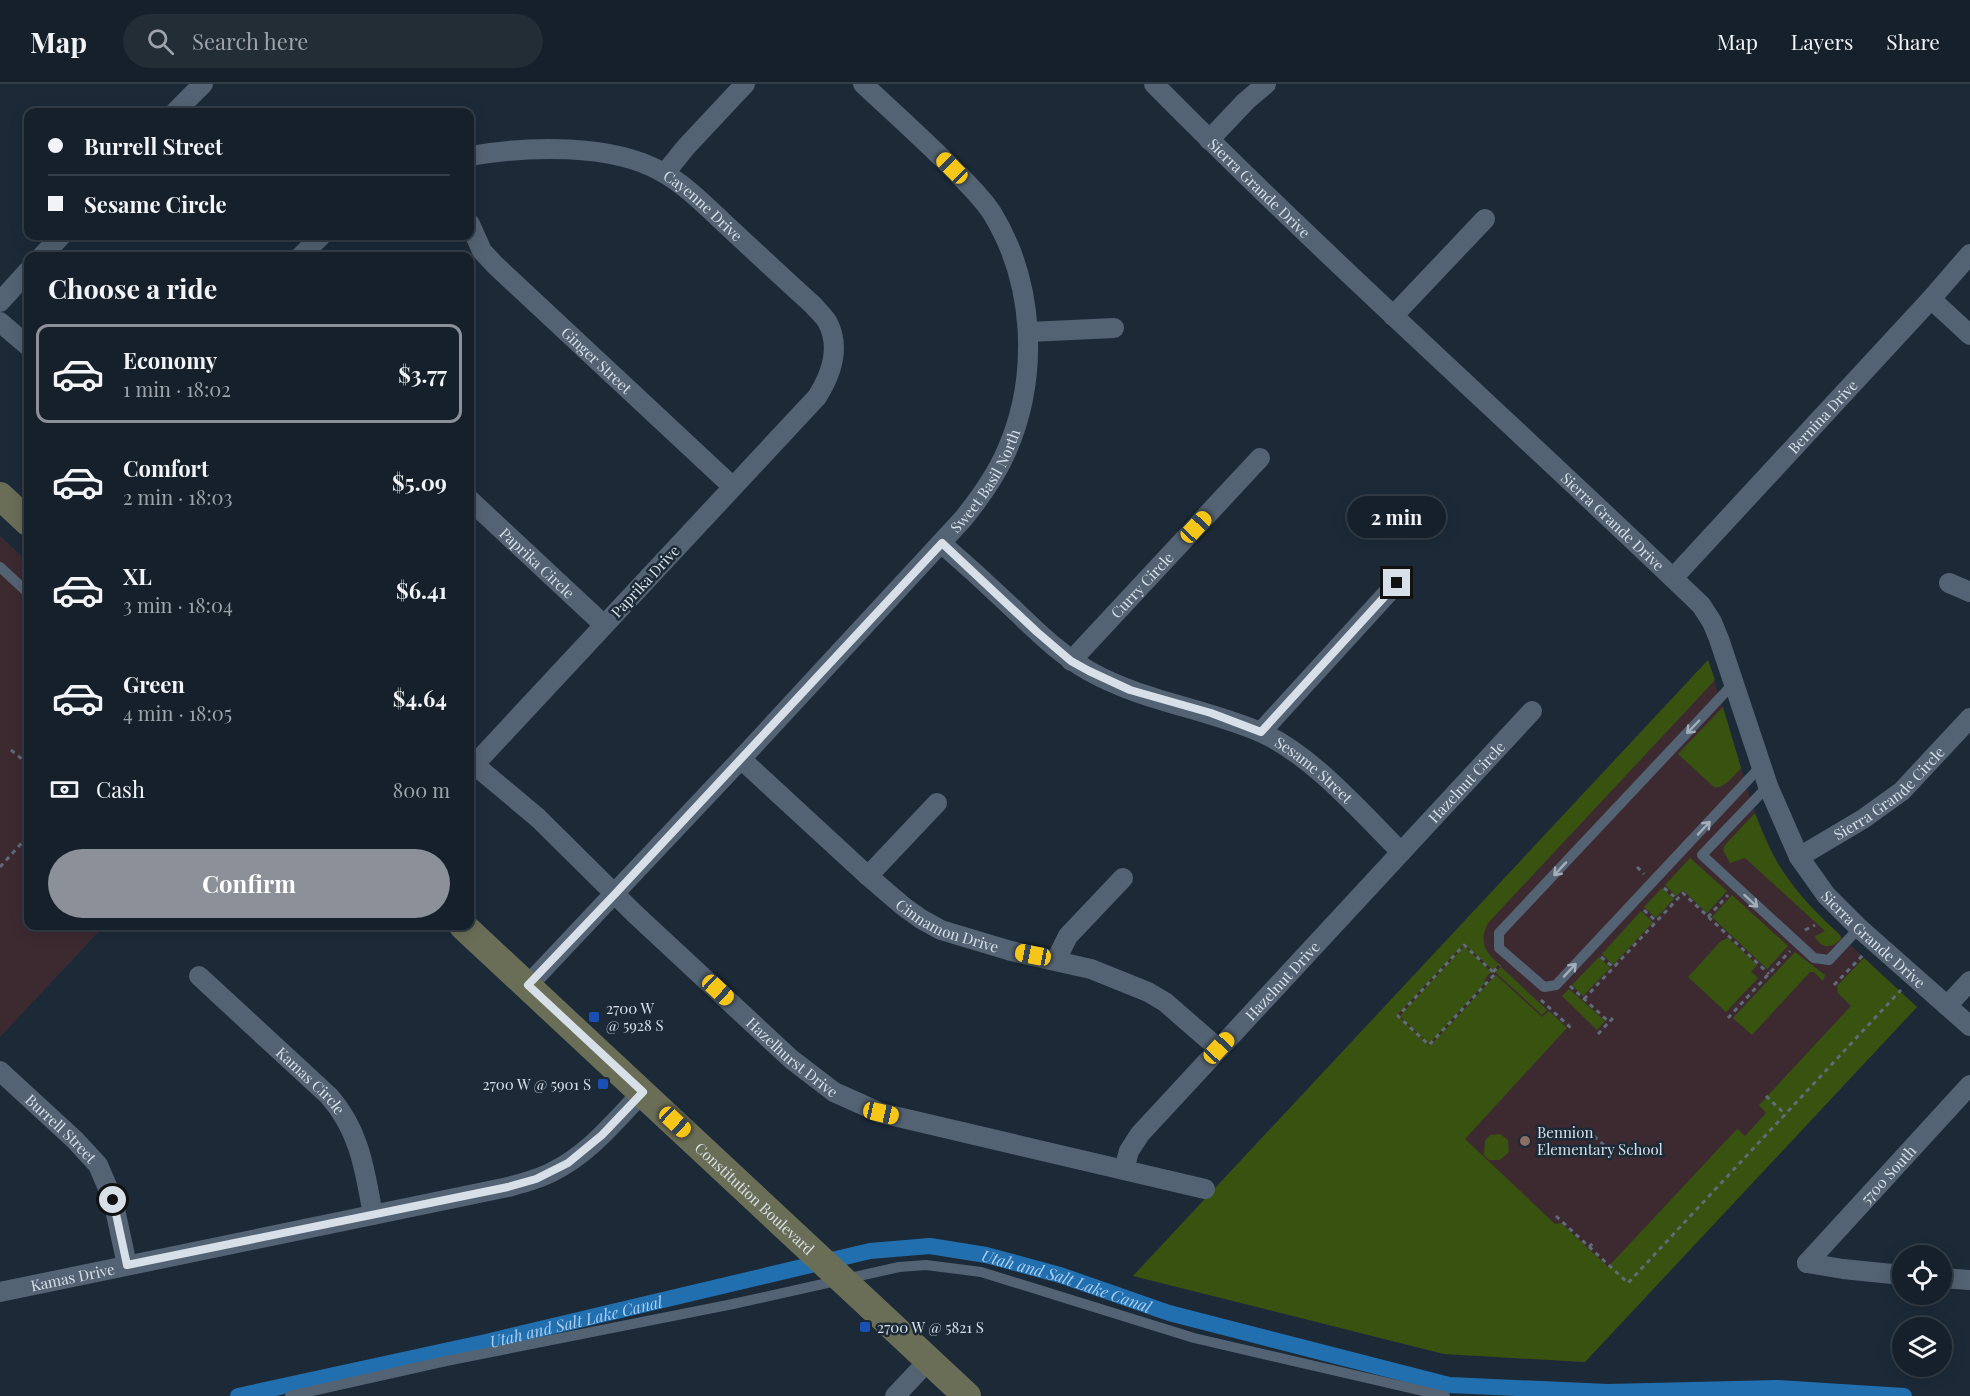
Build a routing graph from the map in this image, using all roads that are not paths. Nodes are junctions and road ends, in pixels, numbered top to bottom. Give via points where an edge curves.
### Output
1 (203, 84) edge
2 (745, 84) edge
3 (863, 84) edge
4 (1154, 84) edge
5 (1266, 84) edge
6 (179, 108) edge
7 (1209, 140) junction
8 (474, 156) edge
9 (665, 173) junction
10 (1485, 219) dead end
11 (474, 233) edge
12 (57, 240) edge
13 (317, 240) edge
14 (46, 252) edge
15 (305, 252) edge
16 (1970, 254) edge
17 (24, 275) edge
18 (1931, 299) junction
19 (0, 302) edge
20 (1393, 316) junction
21 (0, 322) edge
22 (1114, 328) dead end
23 (1029, 332) junction
24 (1970, 335) edge
25 (24, 343) edge
26 (817, 397) joint
27 (1260, 458) dead end
28 (733, 487) junction
29 (0, 496) edge
30 (474, 504) edge
31 (24, 518) edge
32 (942, 543) junction
33 (0, 567) edge
34 (1673, 578) junction
35 (1397, 583) dead end
36 (1949, 583) dead end
37 (24, 589) edge
38 (1970, 592) edge
39 (604, 625) junction
40 (1071, 661) junction
41 (1733, 684) junction
42 (1532, 711) dead end
43 (1970, 718) edge
44 (1261, 732) junction
45 (741, 759) junction
46 (474, 761) edge
47 (474, 765) edge
48 (1761, 766) junction
49 (1768, 786) junction
50 (937, 803) dead end
51 (1401, 852) junction
52 (1799, 857) junction
53 (868, 876) junction
54 (1123, 878) dead end
55 (615, 894) junction
56 (1858, 928) junction
57 (467, 930) edge
58 (1056, 960) junction
59 (199, 976) dead end
60 (1970, 981) edge
61 (528, 985) junction
62 (1947, 1006) junction
63 (1970, 1026) edge
64 (1219, 1048) junction
65 (0, 1071) edge
66 (1970, 1085) edge
67 (643, 1092) junction
68 (1124, 1169) junction
69 (1205, 1189) dead end
70 (373, 1215) junction
71 (127, 1265) junction
72 (1892, 1274) edge
73 (1952, 1279) edge
74 (844, 1280) junction
75 (1970, 1280) edge
76 (0, 1292) edge
77 (929, 1360) junction
78 (290, 1396) edge
79 (895, 1396) edge
80 (968, 1396) edge
81 (1445, 1396) edge

1 - 6 street
2 - 9 street
3 - 23 street, Sweet Basil North via 964,180 991,213 1020,282
4 - 7 street, Sierra Grande Drive
5 - 7 street
7 - 20 street, Sierra Grande Drive
8 - 9 street, Cayenne Drive via 555,150 602,153 634,160
9 - 26 street, Cayenne Drive via 728,226 828,322 834,362
10 - 20 street
11 - 28 street, Ginger Street via 482,251 495,265
12 - 14 street
13 - 15 street
16 - 18 street, Bernina Drive
17 - 19 street
18 - 24 street
18 - 34 street, Bernina Drive
20 - 34 street, Sierra Grande Drive
21 - 25 street
22 - 23 street
23 - 32 street, Sweet Basil North via 1026,387 1007,451 987,489
26 - 28 street, Paprika Drive
27 - 40 street, Curry Circle
28 - 39 street, Paprika Drive
29 - 31 main road
30 - 39 street, Paprika Circle
32 - 40 street, Sesame Street
32 - 45 street, Sweet Basil North
33 - 37 lane
34 - 41 street, Sierra Grande Drive via 1701,605 1712,622
35 - 44 street
36 - 38 street
39 - 46 street, Paprika Drive
40 - 44 street, Sesame Street via 1130,690
41 - 48 street, Sierra Grande Drive
41 -> 48 lane via 1499,933 1499,948 1544,987 1556,984
42 - 51 street, Hazelnut Circle
43 - 52 street, Sierra Grande Circle via 1902,791
44 - 51 street, Sesame Street via 1320,773
45 - 53 street, Cinnamon Drive
45 - 55 street, Sweet Basil North
47 - 55 street, Hazelhurst Drive via 538,818
48 - 49 street, Sierra Grande Drive
49 - 52 street, Sierra Grande Drive
49 -> 56 lane via 1702,855 1814,958 1829,960
50 - 53 street
51 - 64 street, Hazelnut Drive
52 - 56 street, Sierra Grande Drive via 1826,895
53 - 58 street, Cinnamon Drive via 921,920 941,930
54 - 58 street via 1068,936
55 - 61 street, Sweet Basil North
55 - 68 street, Hazelhurst Drive via 791,1059 834,1092 881,1113
56 - 62 street, Sierra Grande Drive
57 - 61 main road, Constitution Boulevard
58 - 64 street, Cinnamon Drive via 1148,992
59 - 70 street, Kamas Circle via 342,1111 360,1150
60 - 62 street
61 - 67 main road, Constitution Boulevard
62 - 63 street, Sierra Grande Drive
64 - 68 street, Hazelnut Drive via 1140,1134
65 - 71 street, Burrell Street via 98,1166 113,1200
66 - 72 street, 5700 South via 1807,1263
67 - 70 street, Kamas Drive via 586,1150 552,1172 508,1187
67 - 74 main road, Constitution Boulevard
68 - 69 street, Hazelhurst Drive
70 - 71 street, Kamas Drive
71 - 76 street, Kamas Drive
73 - 75 street
74 - 77 main road, Constitution Boulevard
74 - 78 lane
74 - 81 lane via 926,1264 981,1272 1194,1338
77 - 79 street
77 - 80 main road, Constitution Boulevard

